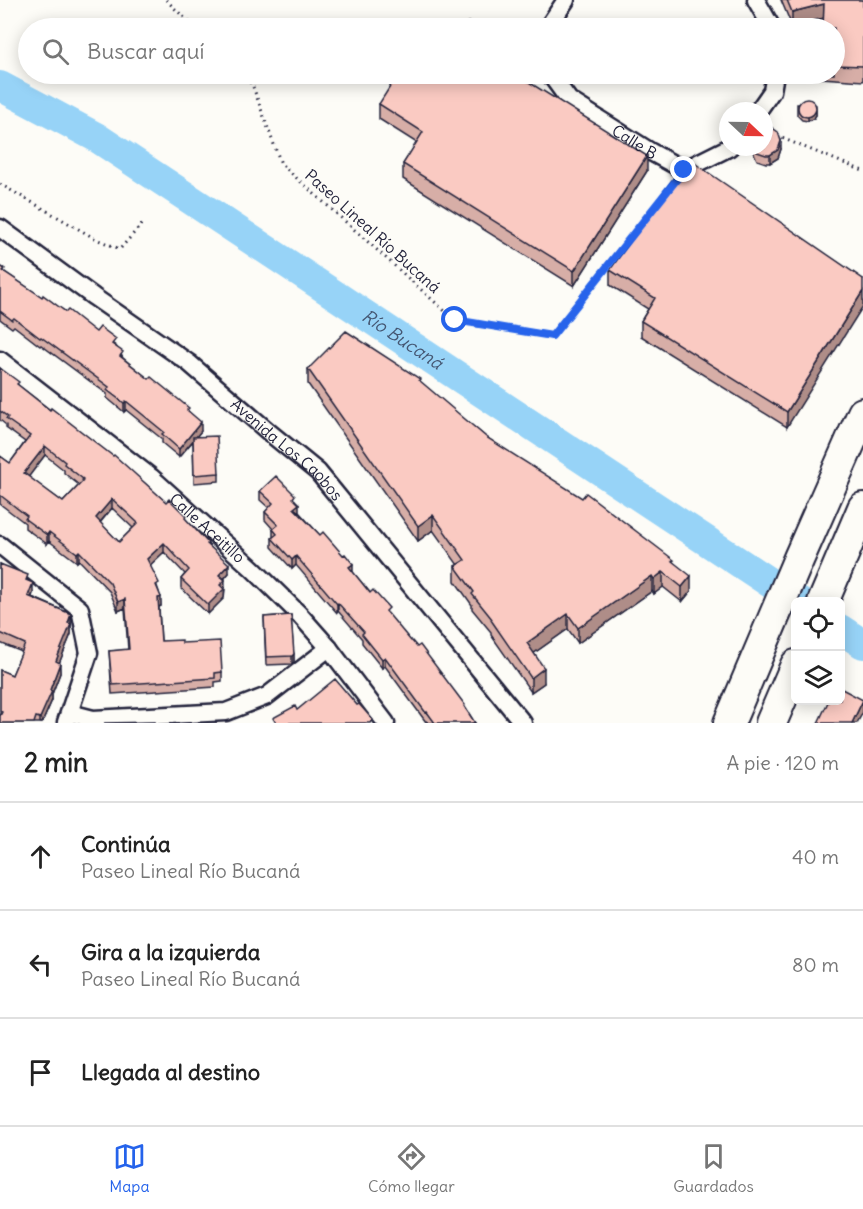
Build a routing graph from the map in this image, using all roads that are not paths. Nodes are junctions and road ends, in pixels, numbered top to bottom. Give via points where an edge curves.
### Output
1 (566, 0) edge
2 (756, 0) edge
3 (554, 18) edge
4 (766, 18) edge
5 (557, 84) edge
6 (773, 84) edge
7 (764, 102) edge
8 (719, 152) edge
9 (0, 228) edge
10 (0, 360) edge
11 (863, 413) edge
12 (863, 508) edge
13 (0, 545) edge
14 (825, 597) edge
15 (329, 648) junction
16 (791, 674) edge
17 (773, 717) edge
18 (68, 718) edge
19 (387, 723) edge
20 (523, 723) edge
21 (729, 723) edge

1 - 3 street
2 - 4 street
5 - 8 street, Calle B via 569,100 684,170
6 - 7 street
9 - 20 street, Avenida Los Caobos via 189,363 318,472
10 - 15 street, Calle Aceitillo via 151,477 252,568
11 - 21 highway
12 - 14 highway
13 - 18 street via 80,609 89,653
15 - 18 street via 267,696 225,712
15 - 19 street, Calle Aceitillo
16 - 17 highway

